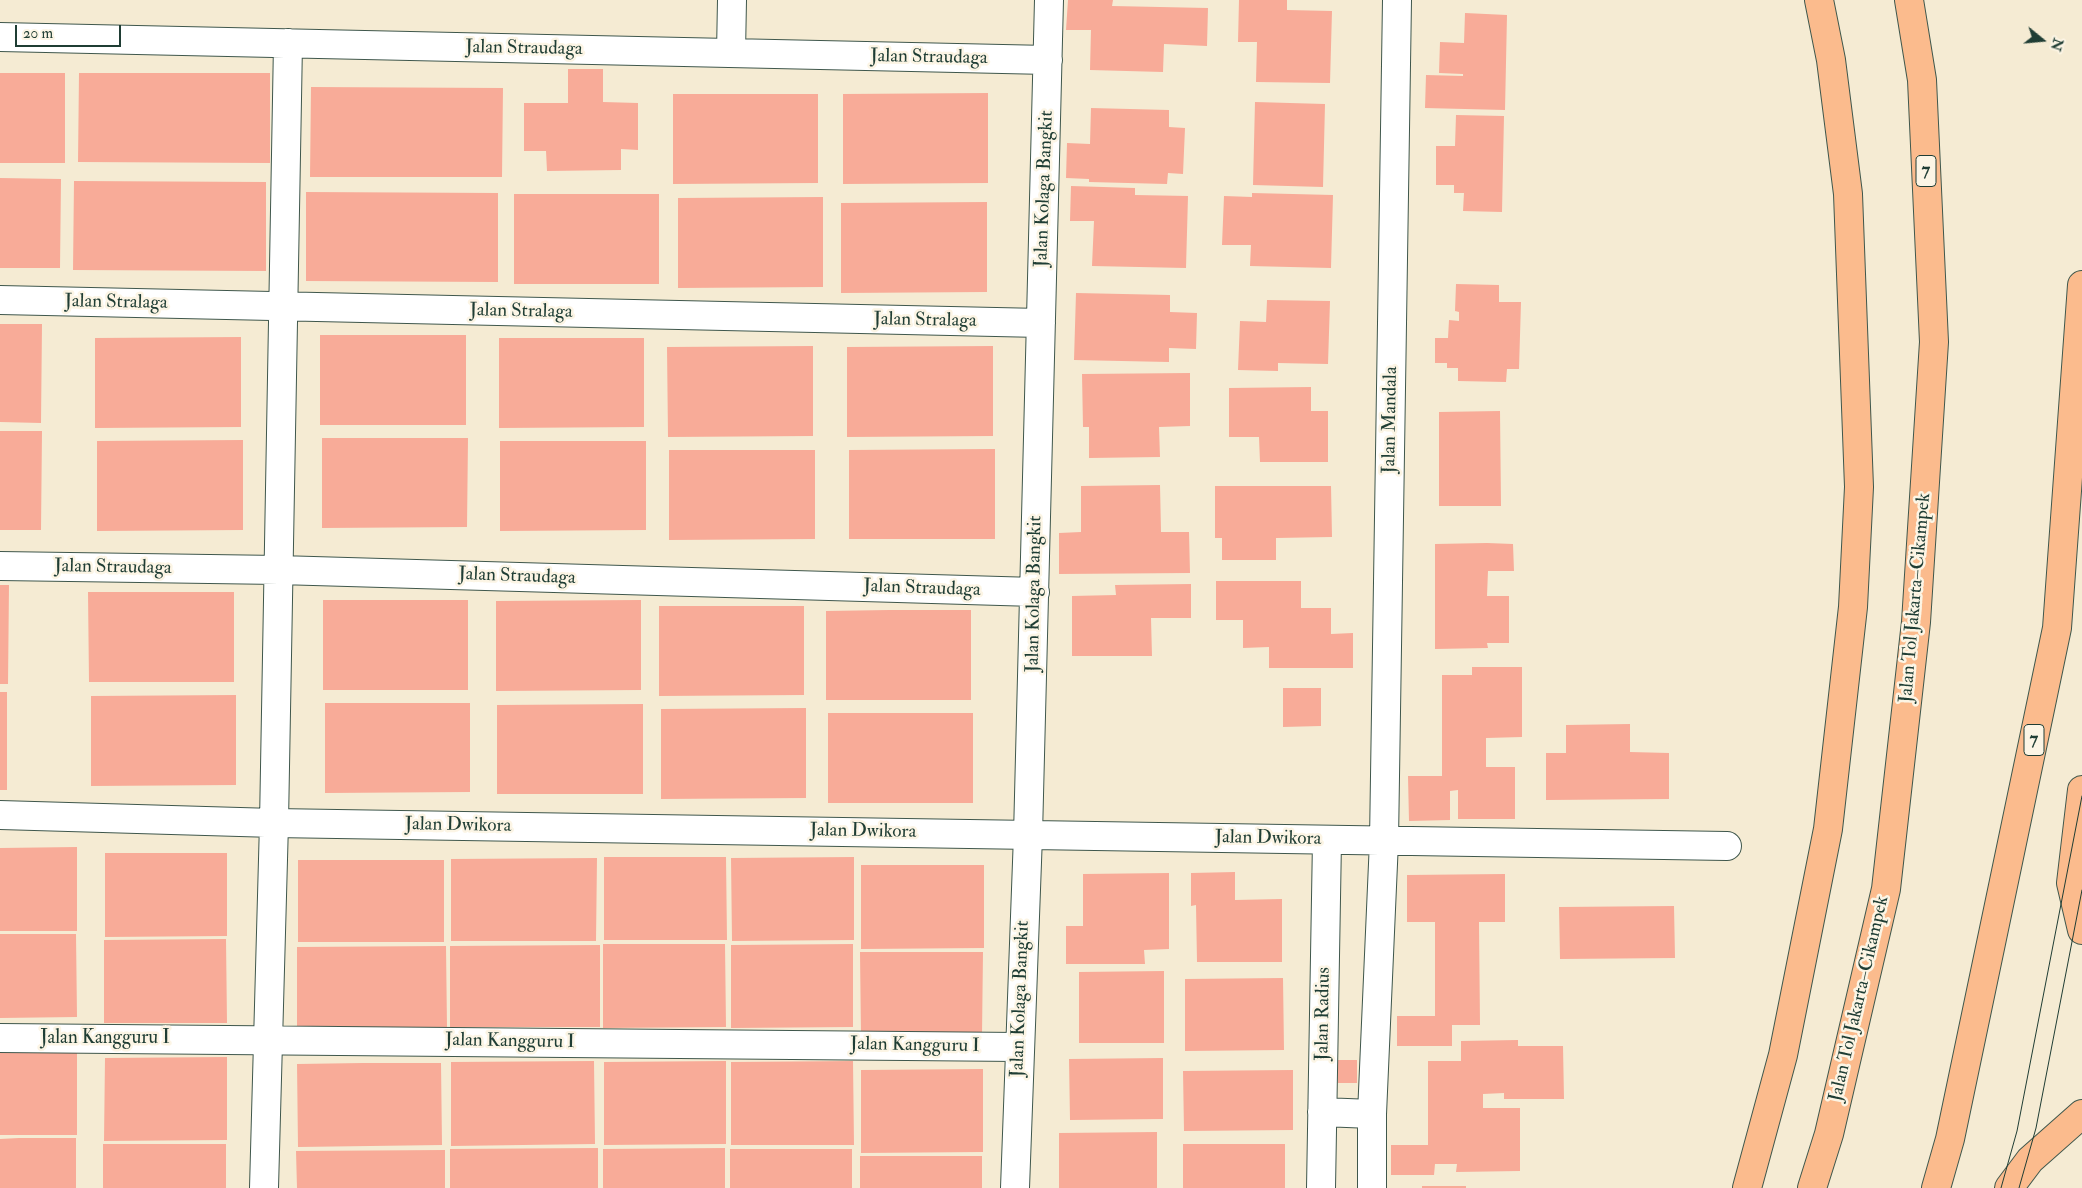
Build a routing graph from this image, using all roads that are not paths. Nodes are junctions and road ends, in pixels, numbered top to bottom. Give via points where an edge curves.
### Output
1 (732, 0) edge
2 (1050, 0) edge
3 (1398, 0) edge
4 (1819, 0) edge
5 (1909, 0) edge
6 (0, 37) edge
7 (288, 43) junction
8 (731, 53) junction
9 (1048, 60) junction
10 (2082, 285) edge
11 (0, 300) edge
12 (283, 306) junction
13 (1041, 323) junction
14 (0, 566) edge
15 (279, 570) junction
16 (1035, 592) junction
17 (2082, 790) edge
18 (0, 815) edge
19 (274, 823) junction
20 (1028, 835) junction
21 (1327, 840) junction
22 (1384, 841) junction
23 (1727, 846) dead end
24 (2082, 930) edge
25 (0, 1038) edge
26 (267, 1040) junction
27 (1019, 1047) junction
28 (1322, 1112) junction
29 (1372, 1114) junction
30 (2082, 1114) edge
31 (264, 1188) edge
32 (1014, 1188) edge
33 (1321, 1188) edge
34 (1372, 1188) edge
35 (1746, 1188) edge
36 (1812, 1188) edge
37 (1936, 1188) edge
38 (2009, 1188) edge

1 - 8 street
2 - 9 street, Jalan Kolaga Bangkit
3 - 22 street, Jalan Mandala
4 - 35 highway via 1831,60 1848,194 1860,486 1853,607 1828,829 1783,1055
5 - 36 highway, Jalan Tol Jakarta–Cikampek / 7 via 1922,80 1934,342 1916,622 1886,889 1829,1134
6 - 7 street, Jalan Straudaga
7 - 8 street, Jalan Straudaga
7 - 12 street
8 - 9 street, Jalan Straudaga
9 - 13 street, Jalan Kolaga Bangkit
10 - 37 highway, 7 via 2057,628 1950,1139
11 - 12 street, Jalan Stralaga
12 - 13 street, Jalan Stralaga
12 - 15 street
13 - 16 street, Jalan Kolaga Bangkit
14 - 15 street, Jalan Straudaga
15 - 16 street, Jalan Straudaga
15 - 19 street
16 - 20 street, Jalan Kolaga Bangkit
17 - 24 highway via 2071,883
18 - 19 street, Jalan Dwikora
19 - 20 street, Jalan Dwikora
19 - 26 street
20 - 21 street, Jalan Dwikora
20 - 27 street, Jalan Kolaga Bangkit
21 - 22 street, Jalan Dwikora
21 - 28 street, Jalan Radius
22 - 23 street, Jalan Dwikora
22 - 29 street
25 - 26 street, Jalan Kangguru I
26 - 27 street, Jalan Kangguru I
26 - 31 street
27 - 32 street, Jalan Kolaga Bangkit
28 - 29 street
28 - 33 street, Jalan Radius
29 - 34 street
30 - 38 highway via 2030,1160

